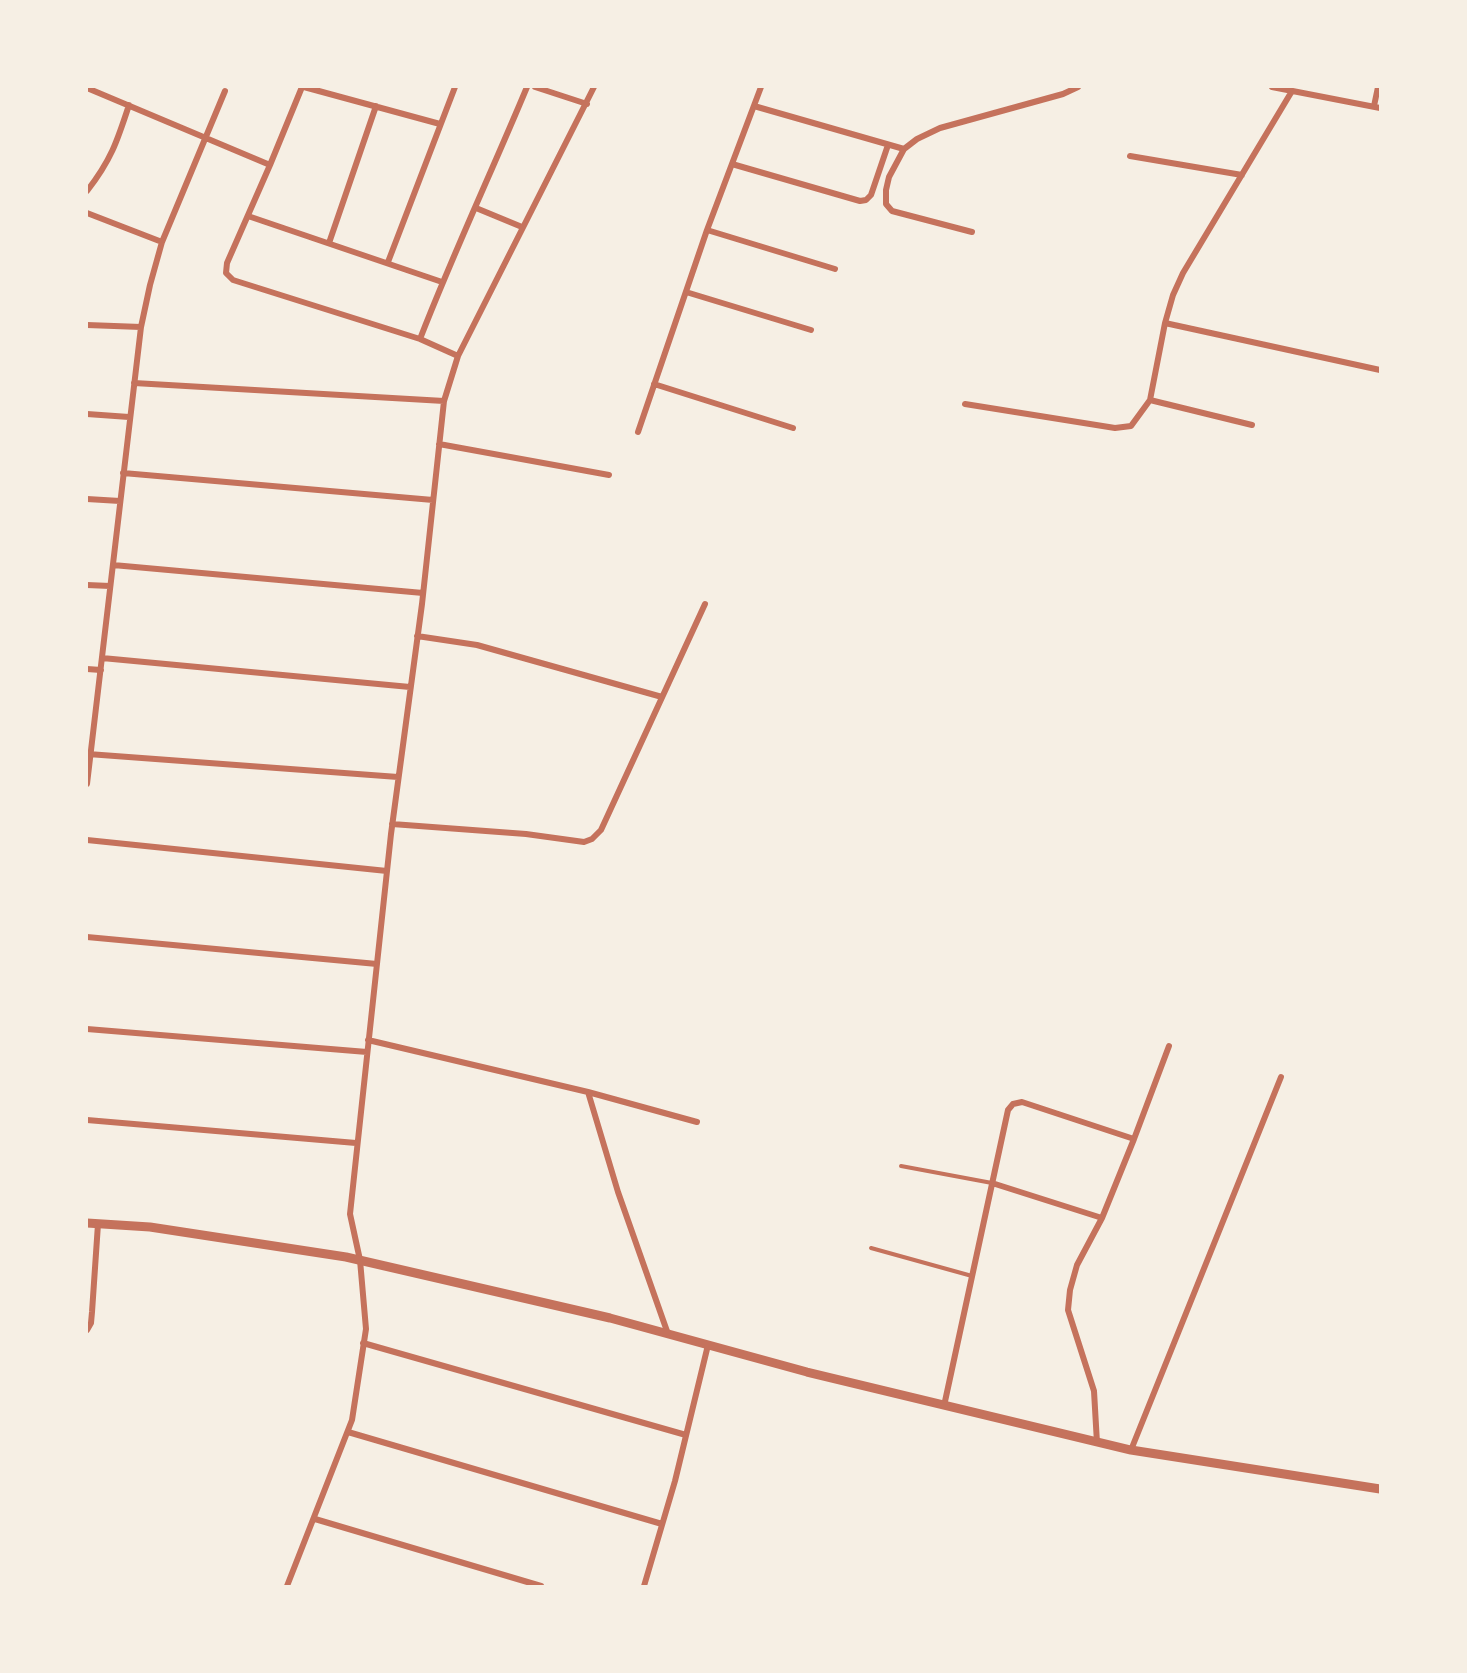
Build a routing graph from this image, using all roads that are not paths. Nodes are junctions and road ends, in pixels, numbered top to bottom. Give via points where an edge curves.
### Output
1 (303, 87) edge
2 (454, 87) edge
3 (527, 87) edge
4 (535, 87) edge
5 (594, 87) edge
6 (761, 87) edge
7 (1078, 87) edge
8 (1272, 87) edge
9 (1378, 87) edge
10 (87, 88) edge
11 (225, 91) dead end
12 (1292, 91) junction
13 (587, 104) junction
14 (129, 105) junction
15 (376, 106) junction
16 (754, 106) junction
17 (1377, 107) edge
18 (440, 124) junction
19 (206, 137) junction
20 (888, 145) junction
21 (904, 149) junction
22 (1130, 156) dead end
23 (732, 164) junction
24 (270, 165) junction
25 (1242, 175) junction
26 (87, 191) edge
27 (476, 208) junction
28 (87, 213) edge
29 (248, 216) junction
30 (522, 227) junction
31 (707, 230) junction
32 (972, 232) dead end
33 (162, 242) junction
34 (330, 243) junction
35 (388, 262) junction
36 (836, 268) dead end
37 (442, 282) junction
38 (686, 292) junction
39 (1165, 323) junction
40 (87, 325) edge
41 (141, 327) junction
42 (811, 330) dead end
43 (420, 339) junction
44 (458, 356) junction
45 (1380, 370) edge
46 (134, 383) junction
47 (654, 384) junction
48 (1150, 400) junction
49 (444, 401) junction
50 (966, 404) dead end
51 (87, 414) edge
52 (129, 417) junction
53 (1252, 425) dead end
54 (793, 428) dead end
55 (638, 432) dead end
56 (439, 444) junction
57 (123, 473) junction
58 (609, 476) dead end
59 (87, 499) edge
60 (433, 500) junction
61 (120, 501) junction
62 (113, 565) junction
63 (87, 585) edge
64 (110, 586) junction
65 (423, 593) junction
66 (705, 604) dead end
67 (417, 636) junction
68 (102, 658) junction
69 (87, 669) edge
70 (101, 670) junction
71 (410, 687) junction
72 (662, 696) junction
73 (89, 754) edge
74 (398, 777) junction
75 (87, 784) edge
76 (392, 824) junction
77 (87, 840) edge
78 (387, 871) junction
79 (87, 937) edge
80 (377, 964) junction
81 (87, 1029) edge
82 (368, 1040) junction
83 (1169, 1046) dead end
84 (367, 1052) junction
85 (1281, 1077) dead end
86 (588, 1092) junction
87 (87, 1120) edge
88 (697, 1122) dead end
89 (1134, 1139) junction
90 (356, 1143) junction
91 (902, 1166) dead end
92 (992, 1183) junction
93 (1102, 1218) junction
94 (87, 1223) edge
95 (98, 1224) junction
96 (871, 1248) dead end
97 (360, 1260) junction
98 (972, 1276) junction
99 (87, 1330) edge
100 (668, 1334) junction
101 (363, 1342) junction
102 (708, 1345) junction
103 (944, 1406) junction
104 (348, 1432) junction
105 (686, 1435) junction
106 (1098, 1443) junction
107 (1131, 1450) junction
108 (1380, 1489) edge
109 (315, 1519) junction
110 (662, 1524) junction
111 (287, 1586) edge
112 (541, 1586) edge
113 (644, 1586) edge

1 - 15 street
1 - 24 street
2 - 18 street
3 - 27 street
4 - 13 street
5 - 13 street
6 - 16 street
7 - 21 street via 940,128
8 - 12 street
9 - 17 street
10 - 14 street
11 - 19 street
12 - 17 street
12 - 25 street
13 - 30 street
14 - 19 street
14 - 26 street via 108,162
15 - 18 street
15 - 34 street
16 - 20 street
16 - 23 street
18 - 35 street
19 - 24 street
19 - 33 street
20 - 21 street
20 - 23 street via 871,195 860,201
21 - 32 street via 889,177 886,204 892,210
22 - 25 street
23 - 31 street
24 - 29 street
25 - 39 street via 1183,273
27 - 30 street
27 - 37 street
28 - 33 street
29 - 34 street
29 - 43 street via 226,263 226,273 233,280
30 - 44 street
31 - 36 street
31 - 38 street
33 - 41 street
34 - 35 street
35 - 37 street
37 - 43 street
38 - 42 street
38 - 47 street
39 - 45 street
39 - 48 street
40 - 41 street
41 - 46 street
43 - 44 street
44 - 49 street
46 - 49 street
46 - 52 street
47 - 54 street
47 - 55 street
48 - 50 street via 1131,426 1115,428
48 - 53 street
49 - 56 street
51 - 52 street
52 - 57 street
56 - 58 street
56 - 60 street
57 - 60 street
57 - 61 street
59 - 61 street
60 - 65 street
61 - 62 street
62 - 64 street
62 - 65 street
63 - 64 street
64 - 68 street
65 - 67 street
66 - 72 street
67 - 71 street
67 - 72 street via 477,645
68 - 70 street
68 - 71 street
69 - 70 street
70 - 73 street
71 - 74 street
72 - 76 street via 601,830 592,839 584,842
73 - 74 street
73 - 75 street
74 - 76 street
76 - 78 street
77 - 78 street
78 - 80 street
79 - 80 street
80 - 82 street
81 - 84 street
82 - 84 street
82 - 86 street
83 - 89 street
84 - 90 street
85 - 107 street
86 - 88 street
86 - 100 street
87 - 90 street
89 - 92 street via 1022,1102 1012,1104
89 - 93 street
90 - 97 street via 350,1214
91 - 92 lane
92 - 93 street
92 - 98 street
93 - 106 street via 1077,1265 1068,1310 1094,1391
94 - 95 street
95 - 97 street via 150,1227
95 - 99 street via 91,1323
96 - 98 lane
97 - 100 street
97 - 101 street via 366,1329
98 - 103 street
100 - 102 street
101 - 104 street
101 - 105 street
102 - 103 street
102 - 105 street
103 - 106 street
104 - 109 street
104 - 110 street
105 - 110 street
106 - 107 street
107 - 108 street
109 - 111 street
109 - 112 street
110 - 113 street

